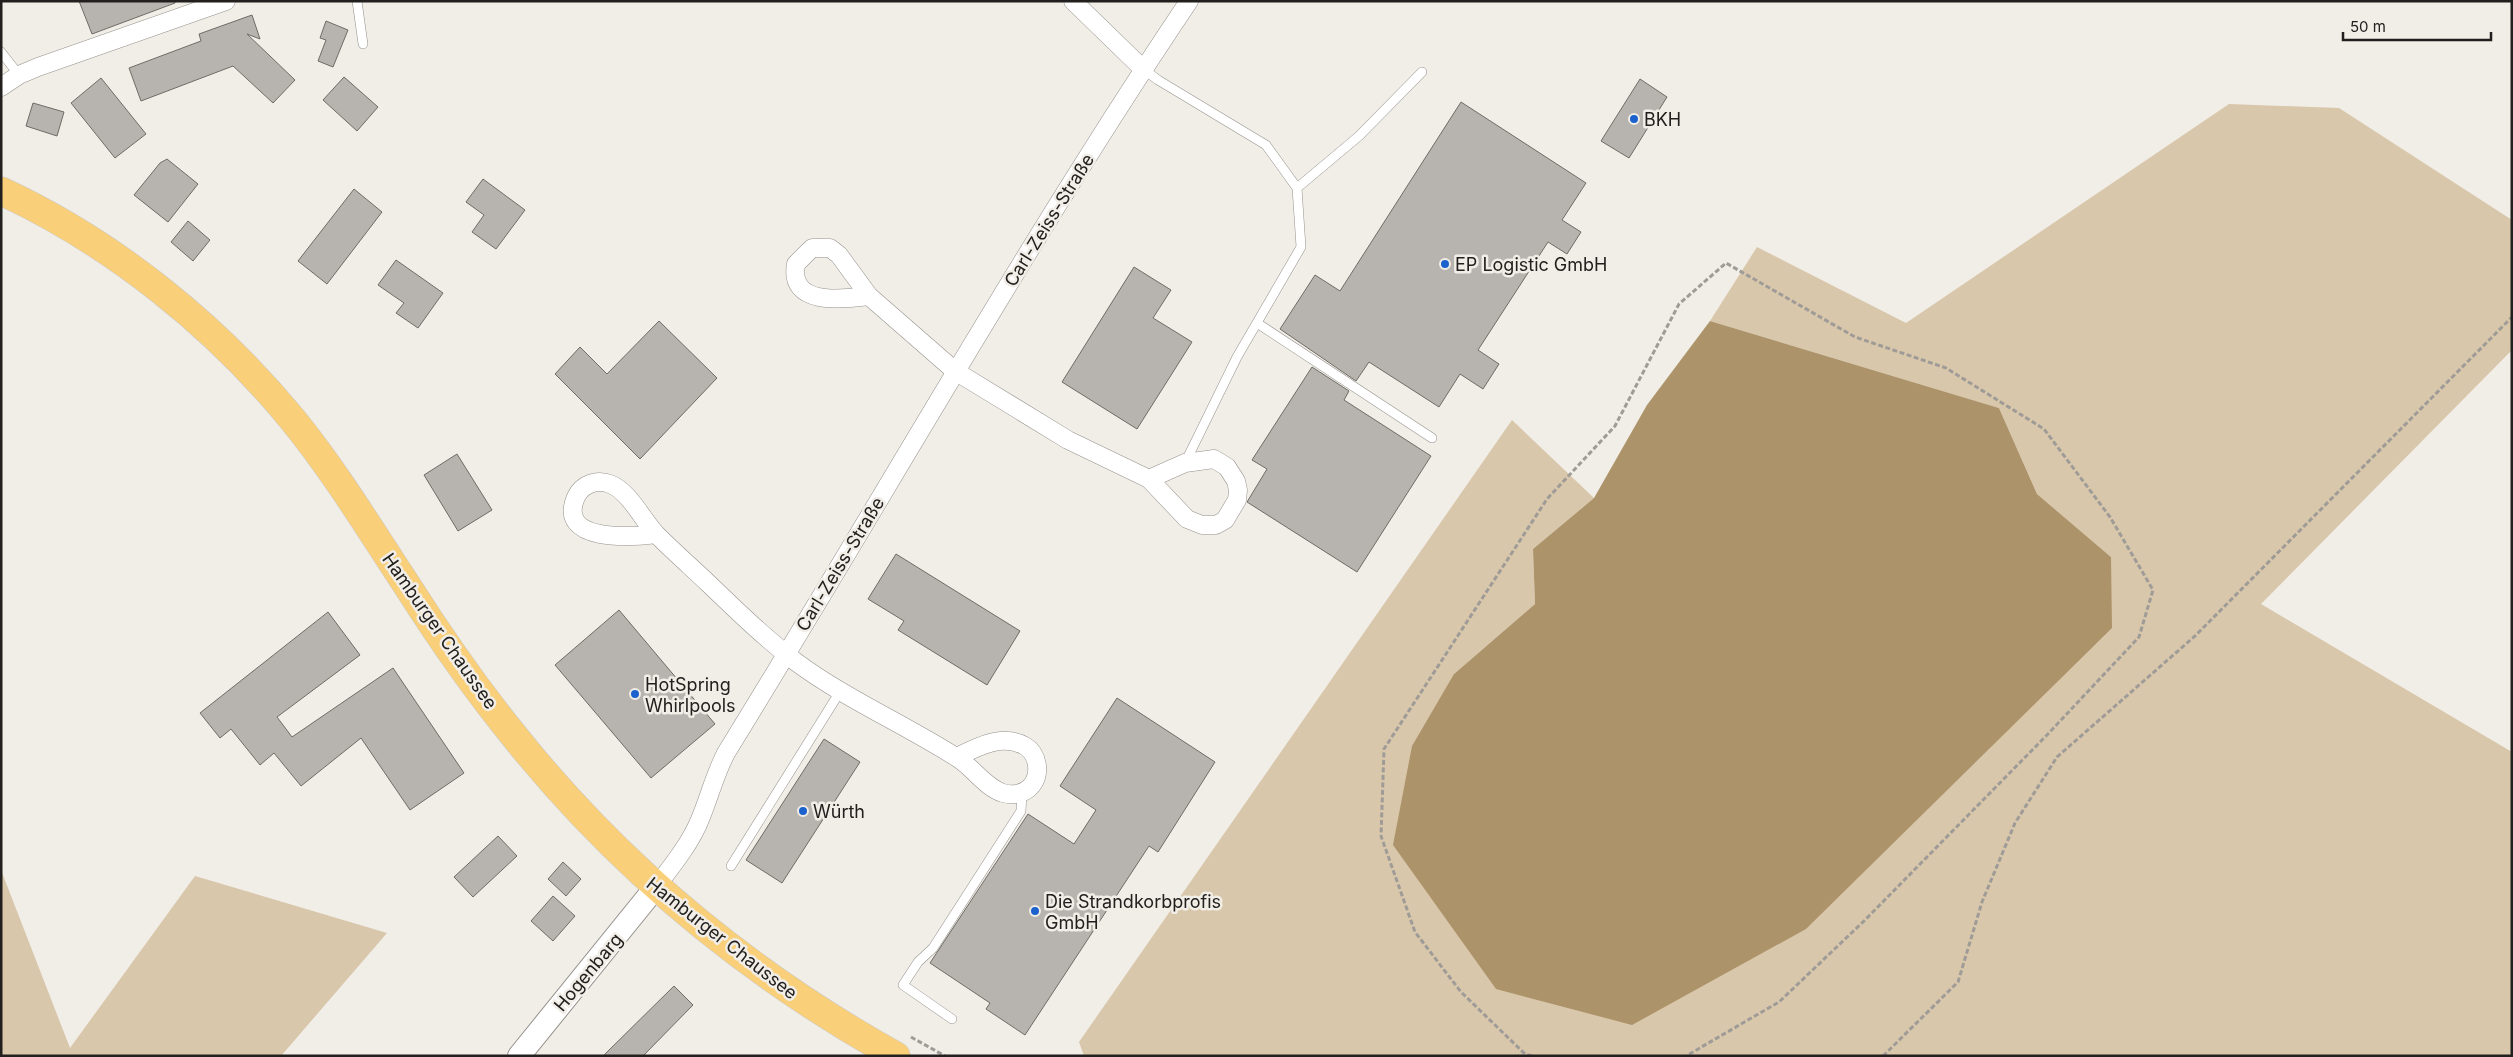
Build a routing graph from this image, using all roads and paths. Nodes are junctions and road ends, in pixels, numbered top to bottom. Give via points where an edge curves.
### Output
1 (226, 1) edge
2 (357, 1) edge
3 (1073, 1) edge
4 (1189, 1) edge
5 (363, 44) dead end
6 (1, 52) edge
7 (1143, 69) junction
8 (1422, 72) dead end
9 (19, 75) junction
10 (1, 87) edge
11 (1297, 188) junction
12 (1, 191) edge
13 (869, 296) dead end
14 (2512, 317) edge
15 (1257, 323) junction
16 (955, 371) junction
17 (1432, 438) dead end
18 (1185, 463) junction
19 (1149, 479) junction
20 (656, 534) dead end
21 (787, 654) junction
22 (841, 690) junction
23 (957, 758) junction
24 (1022, 793) junction
25 (731, 866) dead end
26 (656, 888) junction
27 (952, 1019) dead end
28 (899, 1044) edge
29 (519, 1056) edge
30 (945, 1056) edge
31 (1532, 1056) edge
32 (1686, 1056) edge
33 (1883, 1056) edge

1 - 9 street
2 - 5 lane
3 - 7 street
4 - 7 street, Carl-Zeiss-Straße
6 - 9 lane
7 - 11 lane via 1266,145
7 - 16 street, Carl-Zeiss-Straße
8 - 11 lane via 1359,136
9 - 10 street
11 - 15 lane via 1301,247
12 - 26 main road, Hamburger Chaussee via 62,223 145,278 256,378 326,464 435,629 513,735 577,810
13 - 16 street
14 - 33 path via 2195,636 2057,757 2016,823 1982,902 1958,982
15 - 17 lane
15 - 18 lane
16 - 19 street via 1068,440
16 - 21 street, Carl-Zeiss-Straße
18 - 19 street
18 - 19 street via 1214,459 1227,467 1238,490 1233,510 1225,520 1216,525 1202,525 1187,520
20 - 21 street
21 - 22 street
21 - 26 street, Carl-Zeiss-Straße via 723,759 697,825
22 - 23 street
22 - 25 lane
23 - 24 street via 1001,792 1011,795
23 - 24 street via 990,743 1020,743 1030,749 1036,760 1037,772 1032,785
24 - 27 lane via 1021,811 933,948 918,962 903,986
26 - 28 main road, Hamburger Chaussee via 755,966 814,1007
26 - 29 street, Hogenbarg
28 - 30 path
31 - 32 path via 1525,1054 1461,992 1415,932 1381,836 1384,749 1547,499 1615,426 1679,304 1726,263 1855,337 1946,368 2044,429 2110,517 2153,590 2139,637 2048,735 1864,921 1779,1002

